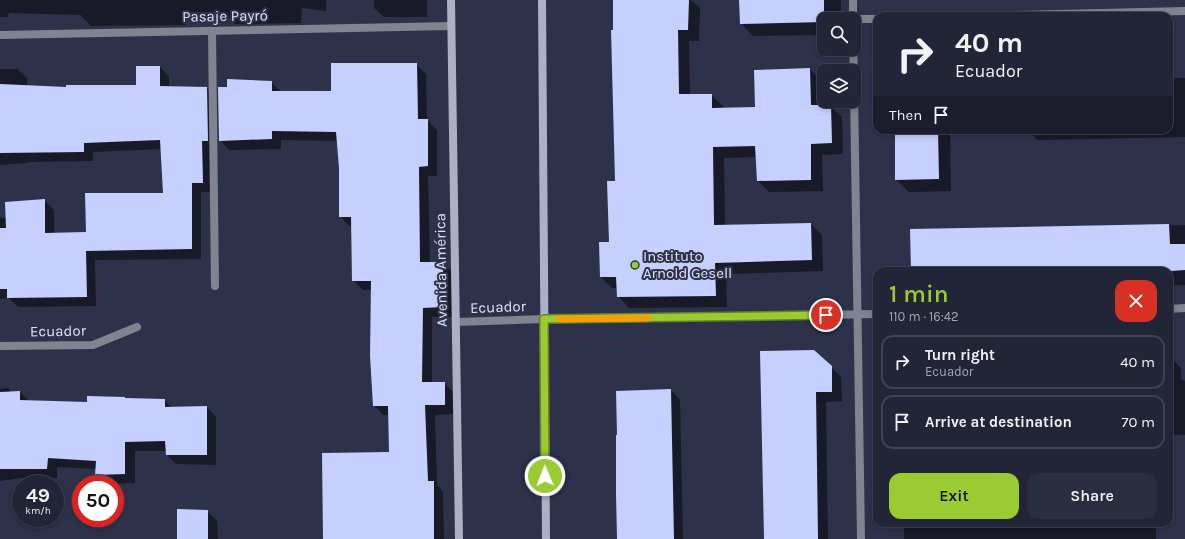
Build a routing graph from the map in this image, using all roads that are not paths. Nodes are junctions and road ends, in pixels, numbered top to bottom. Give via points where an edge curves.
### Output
1 (451, 0) edge
2 (542, 0) edge
3 (852, 0) edge
4 (1185, 11) edge
5 (853, 12) edge
6 (1143, 12) edge
7 (873, 18) edge
8 (861, 19) edge
9 (451, 26) junction
10 (212, 31) junction
11 (0, 34) edge
12 (854, 108) edge
13 (215, 286) dead end
14 (1185, 308) edge
15 (1173, 309) edge
16 (858, 314) junction
17 (873, 314) edge
18 (544, 319) junction
19 (456, 322) junction
20 (137, 327) dead end
21 (0, 346) edge
22 (459, 539) edge
23 (546, 539) edge
24 (861, 539) edge

1 - 9 main road, Avenida América
2 - 18 main road
3 - 5 street
4 - 6 street
7 - 8 street
9 - 10 street, Pasaje Payró
9 - 19 main road, Avenida América
10 - 11 street, Pasaje Payró
10 - 13 street
12 - 16 street
14 - 15 street
16 - 17 street, Ecuador
16 - 18 street, Ecuador
16 - 24 street
18 - 19 street, Ecuador
18 - 23 main road
19 - 22 main road, Avenida América
20 - 21 street, Ecuador via 93,345

